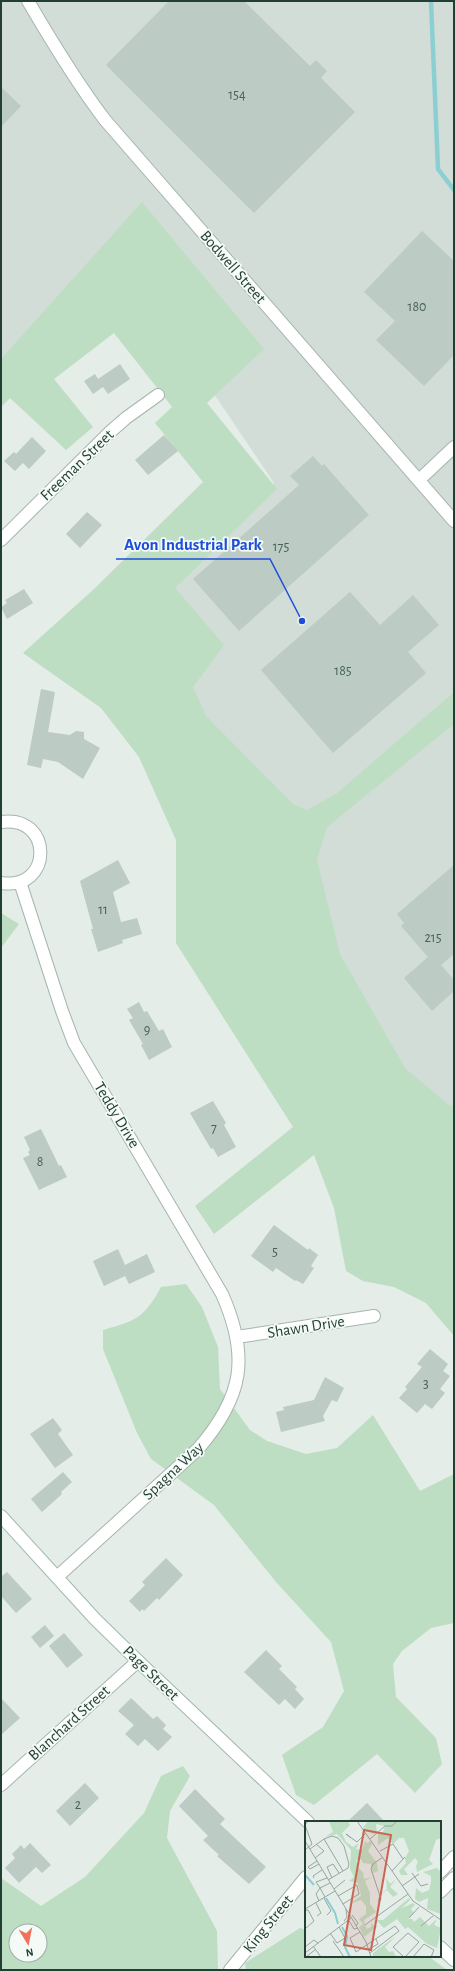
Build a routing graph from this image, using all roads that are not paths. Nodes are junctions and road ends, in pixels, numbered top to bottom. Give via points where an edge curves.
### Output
1 (28, 1) edge
2 (158, 395) dead end
3 (454, 447) edge
4 (419, 480) junction
5 (454, 521) edge
6 (1, 540) edge
7 (1, 822) edge
8 (20, 882) junction
9 (1, 883) edge
10 (374, 1316) dead end
11 (237, 1337) junction
12 (1, 1516) edge
13 (57, 1577) junction
14 (138, 1661) junction
15 (1, 1785) edge
16 (307, 1821) edge
17 (454, 1857) edge
18 (441, 1871) edge
19 (305, 1878) edge
20 (454, 1878) edge
21 (441, 1891) edge
22 (441, 1948) edge
23 (454, 1960) edge
24 (230, 1970) edge

1 - 4 street, Bodwell Street via 51,42 105,120
2 - 6 street, Freeman Street via 110,432
3 - 4 street
4 - 5 street, Bodwell Street
7 - 8 street via 21,823 37,837 41,848 37,868 30,877
8 - 9 street
8 - 11 street, Teddy Drive via 74,1043 222,1294
10 - 11 street, Shawn Drive
11 - 13 street, Spagna Way via 239,1362 236,1382 230,1403 217,1427 198,1449
12 - 13 street, Page Street
13 - 14 street, Page Street
14 - 15 street, Blanchard Street
14 - 16 street, Page Street
17 - 18 street
19 - 24 street, King Street
20 - 21 street
22 - 23 street

